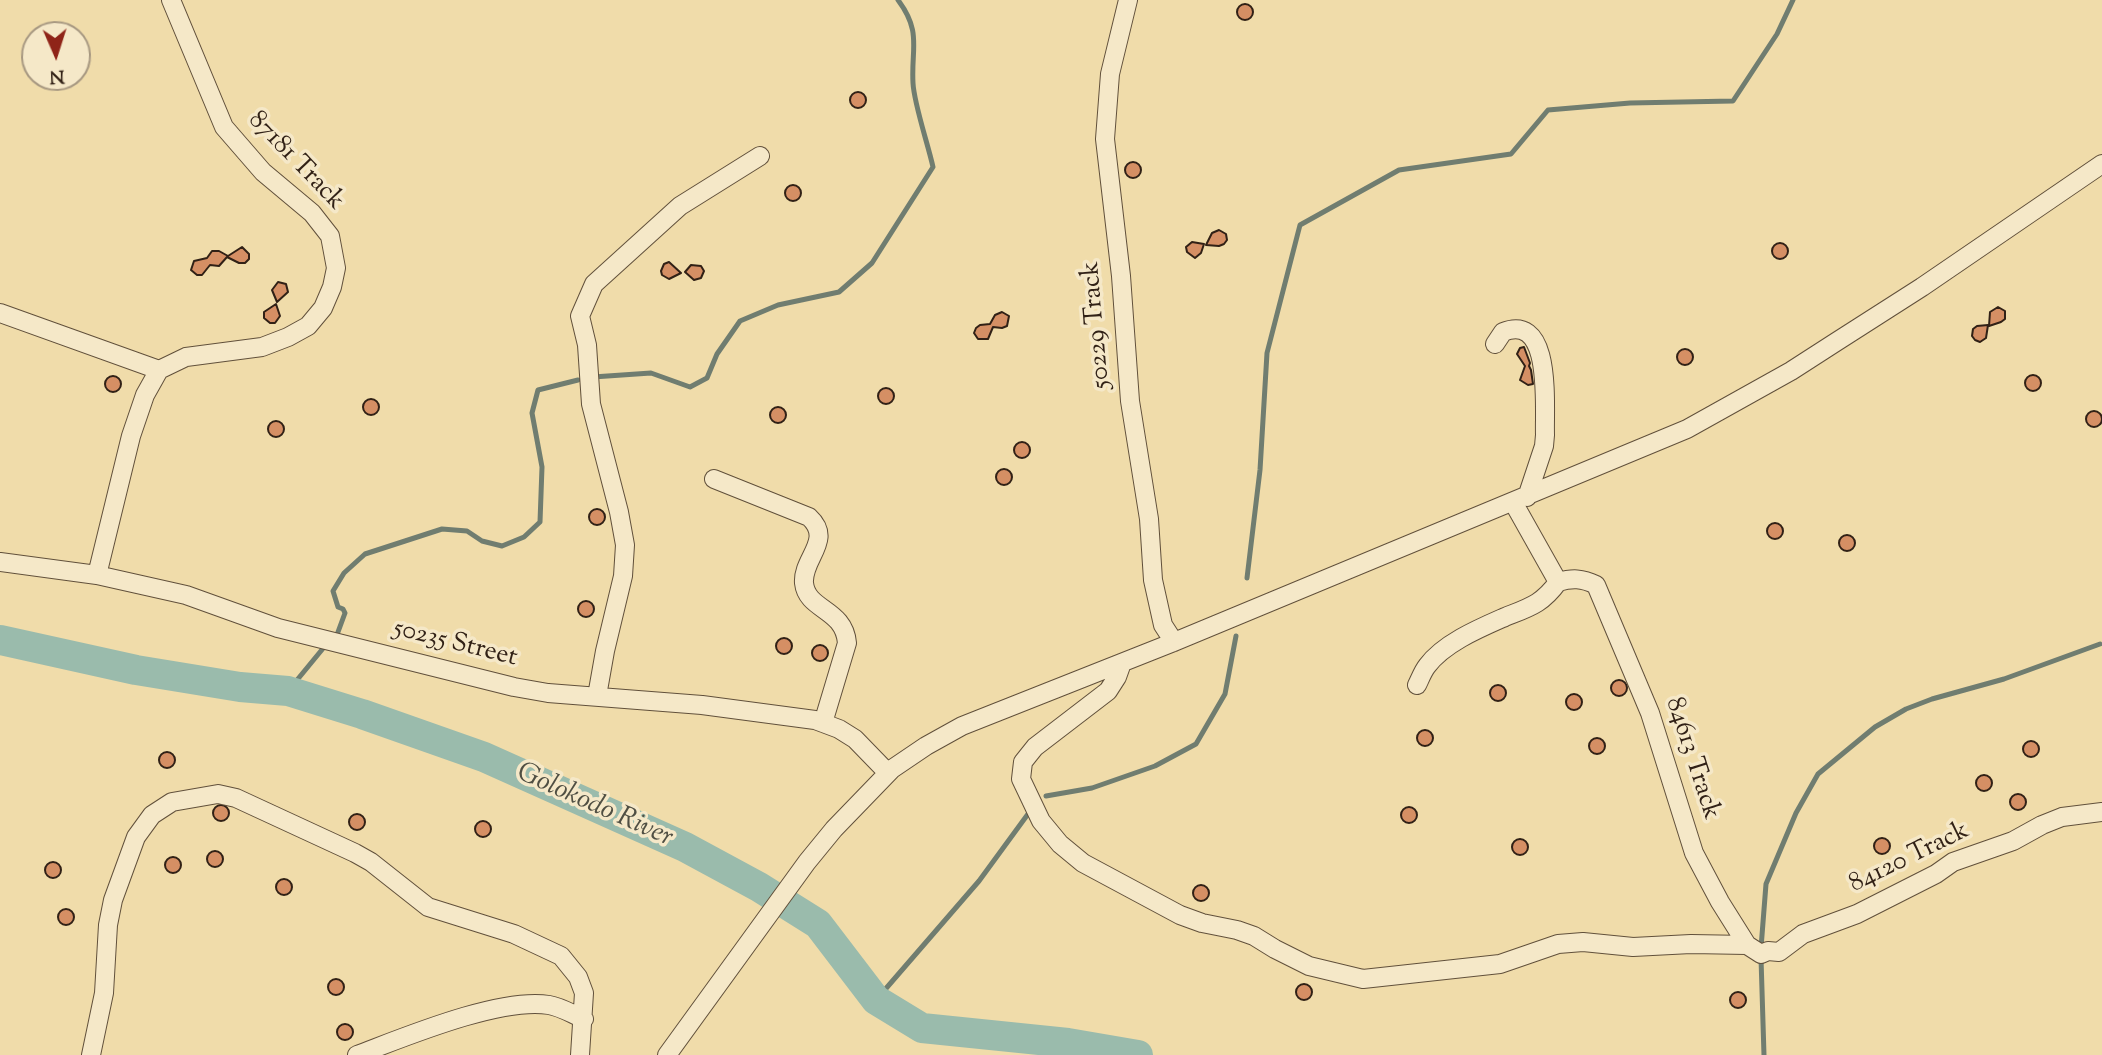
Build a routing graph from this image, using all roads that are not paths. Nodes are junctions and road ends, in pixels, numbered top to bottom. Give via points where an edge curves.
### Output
1 (171, 0) edge
2 (1128, 0) edge
3 (760, 156) dead end
4 (2102, 164) edge
5 (0, 313) edge
6 (1495, 344) dead end
7 (159, 370) junction
8 (714, 479) dead end
9 (1520, 500) junction
10 (0, 562) edge
11 (97, 575) junction
12 (1558, 582) junction
13 (1174, 642) junction
14 (1122, 663) junction
15 (1417, 685) dead end
16 (597, 696) junction
17 (823, 723) junction
18 (888, 773) junction
19 (2102, 812) edge
20 (1747, 945) junction
21 (583, 1019) junction
22 (91, 1055) edge
23 (357, 1055) edge
24 (580, 1055) edge
25 (667, 1055) edge

1 - 7 street, 87181 Track via 224,127 330,236 336,268 323,307 308,326 262,347 186,357
2 - 13 street, 50229 Track via 1110,74 1105,139 1153,580 1163,625
3 - 16 street via 680,206 594,285 580,316 591,404 625,545 623,576
4 - 9 street via 1922,287 1747,396 1687,429
5 - 7 street
6 - 9 street via 1503,332 1520,328 1538,345 1542,360 1544,446
7 - 11 street via 131,436
8 - 17 street via 817,524 818,542 804,573 804,586 810,598 840,621 847,643
9 - 12 street
9 - 13 street
10 - 11 street, 50235 Street
11 - 16 street, 50235 Street via 186,595 278,628 514,687
12 - 15 street via 1534,606 1441,653
12 - 20 street, 84613 Track via 1584,579 1596,585 1650,713 1694,853
13 - 14 street
14 - 18 street via 962,726
14 - 20 street, 84120 Track via 1108,691 1035,747 1023,762 1021,779 1041,821 1060,844 1083,863 1180,915 1254,936 1309,966 1363,979 1500,964 1558,944
16 - 17 street, 50235 Street via 702,705
17 - 18 street, 50235 Street via 855,739
18 - 25 street via 807,862
19 - 20 street, 84120 Track via 2062,817 1953,862 1857,914 1804,934 1779,952 1761,954
21 - 22 street via 584,993 561,956 514,934 428,907 355,853 218,794 172,802 152,815 136,836 113,900 104,993
21 - 23 street via 558,1007 529,1004 434,1026
21 - 24 street

